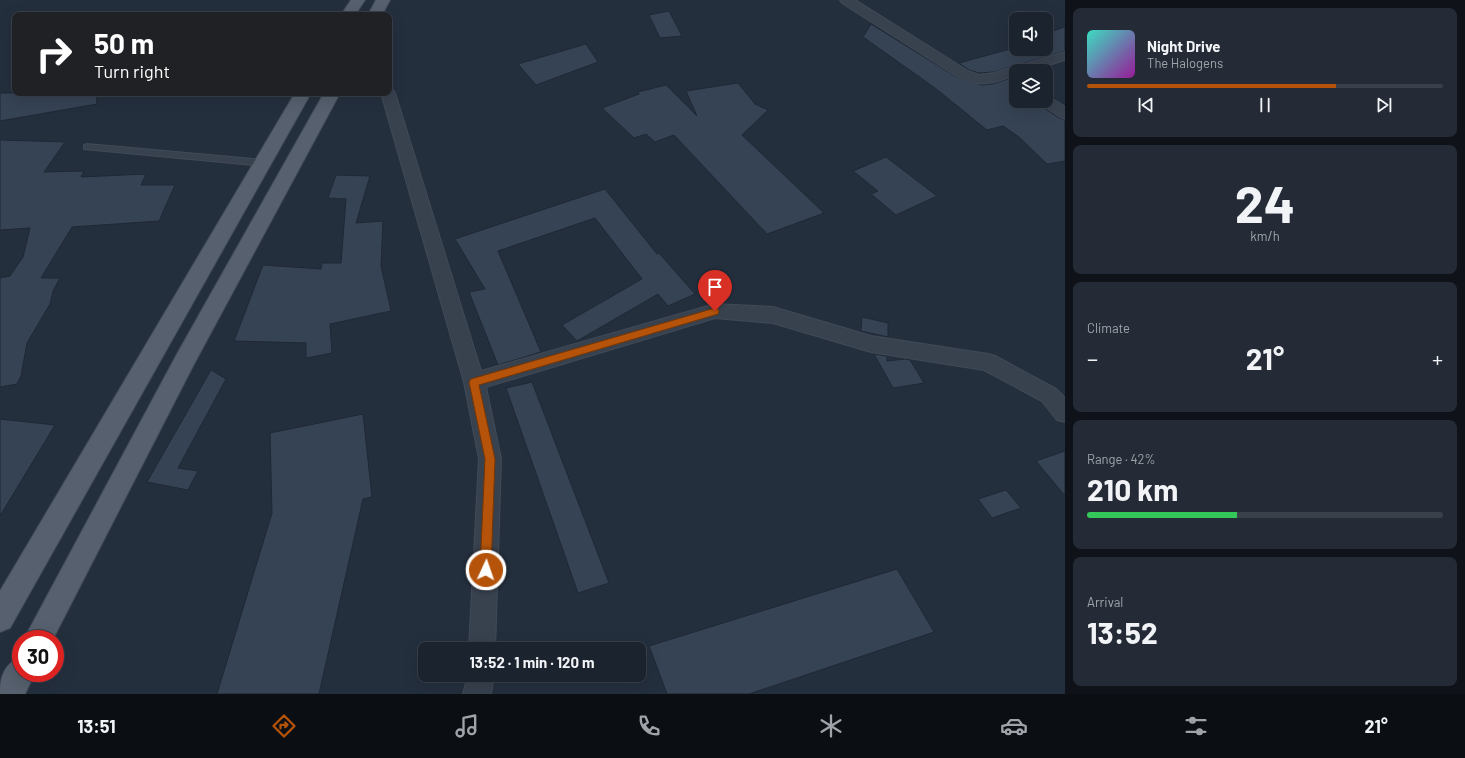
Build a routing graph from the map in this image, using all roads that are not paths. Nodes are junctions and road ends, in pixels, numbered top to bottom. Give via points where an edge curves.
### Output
1 (358, 0) edge
2 (383, 0) edge
3 (846, 0) edge
4 (350, 12) edge
5 (377, 12) edge
6 (1065, 56) edge
7 (1044, 64) edge
8 (1009, 76) edge
9 (301, 96) edge
10 (330, 96) edge
11 (389, 96) edge
12 (1053, 106) edge
13 (1065, 114) edge
14 (87, 147) dead end
15 (264, 163) junction
16 (474, 382) junction
17 (1065, 413) edge
18 (0, 618) edge
19 (43, 630) edge
20 (482, 642) edge
21 (16, 682) edge
22 (480, 682) edge
23 (9, 694) edge
24 (478, 694) edge

1 - 4 main road
2 - 5 main road
3 - 8 street via 963,74 978,79
6 - 7 street
9 - 15 main road
10 - 19 main road via 185,360
11 - 16 street
12 - 13 street
14 - 15 lane
15 - 18 main road
16 - 17 street via 715,311 773,315 871,344 988,362 1049,395
16 - 20 street via 490,459
21 - 23 main road
22 - 24 street

